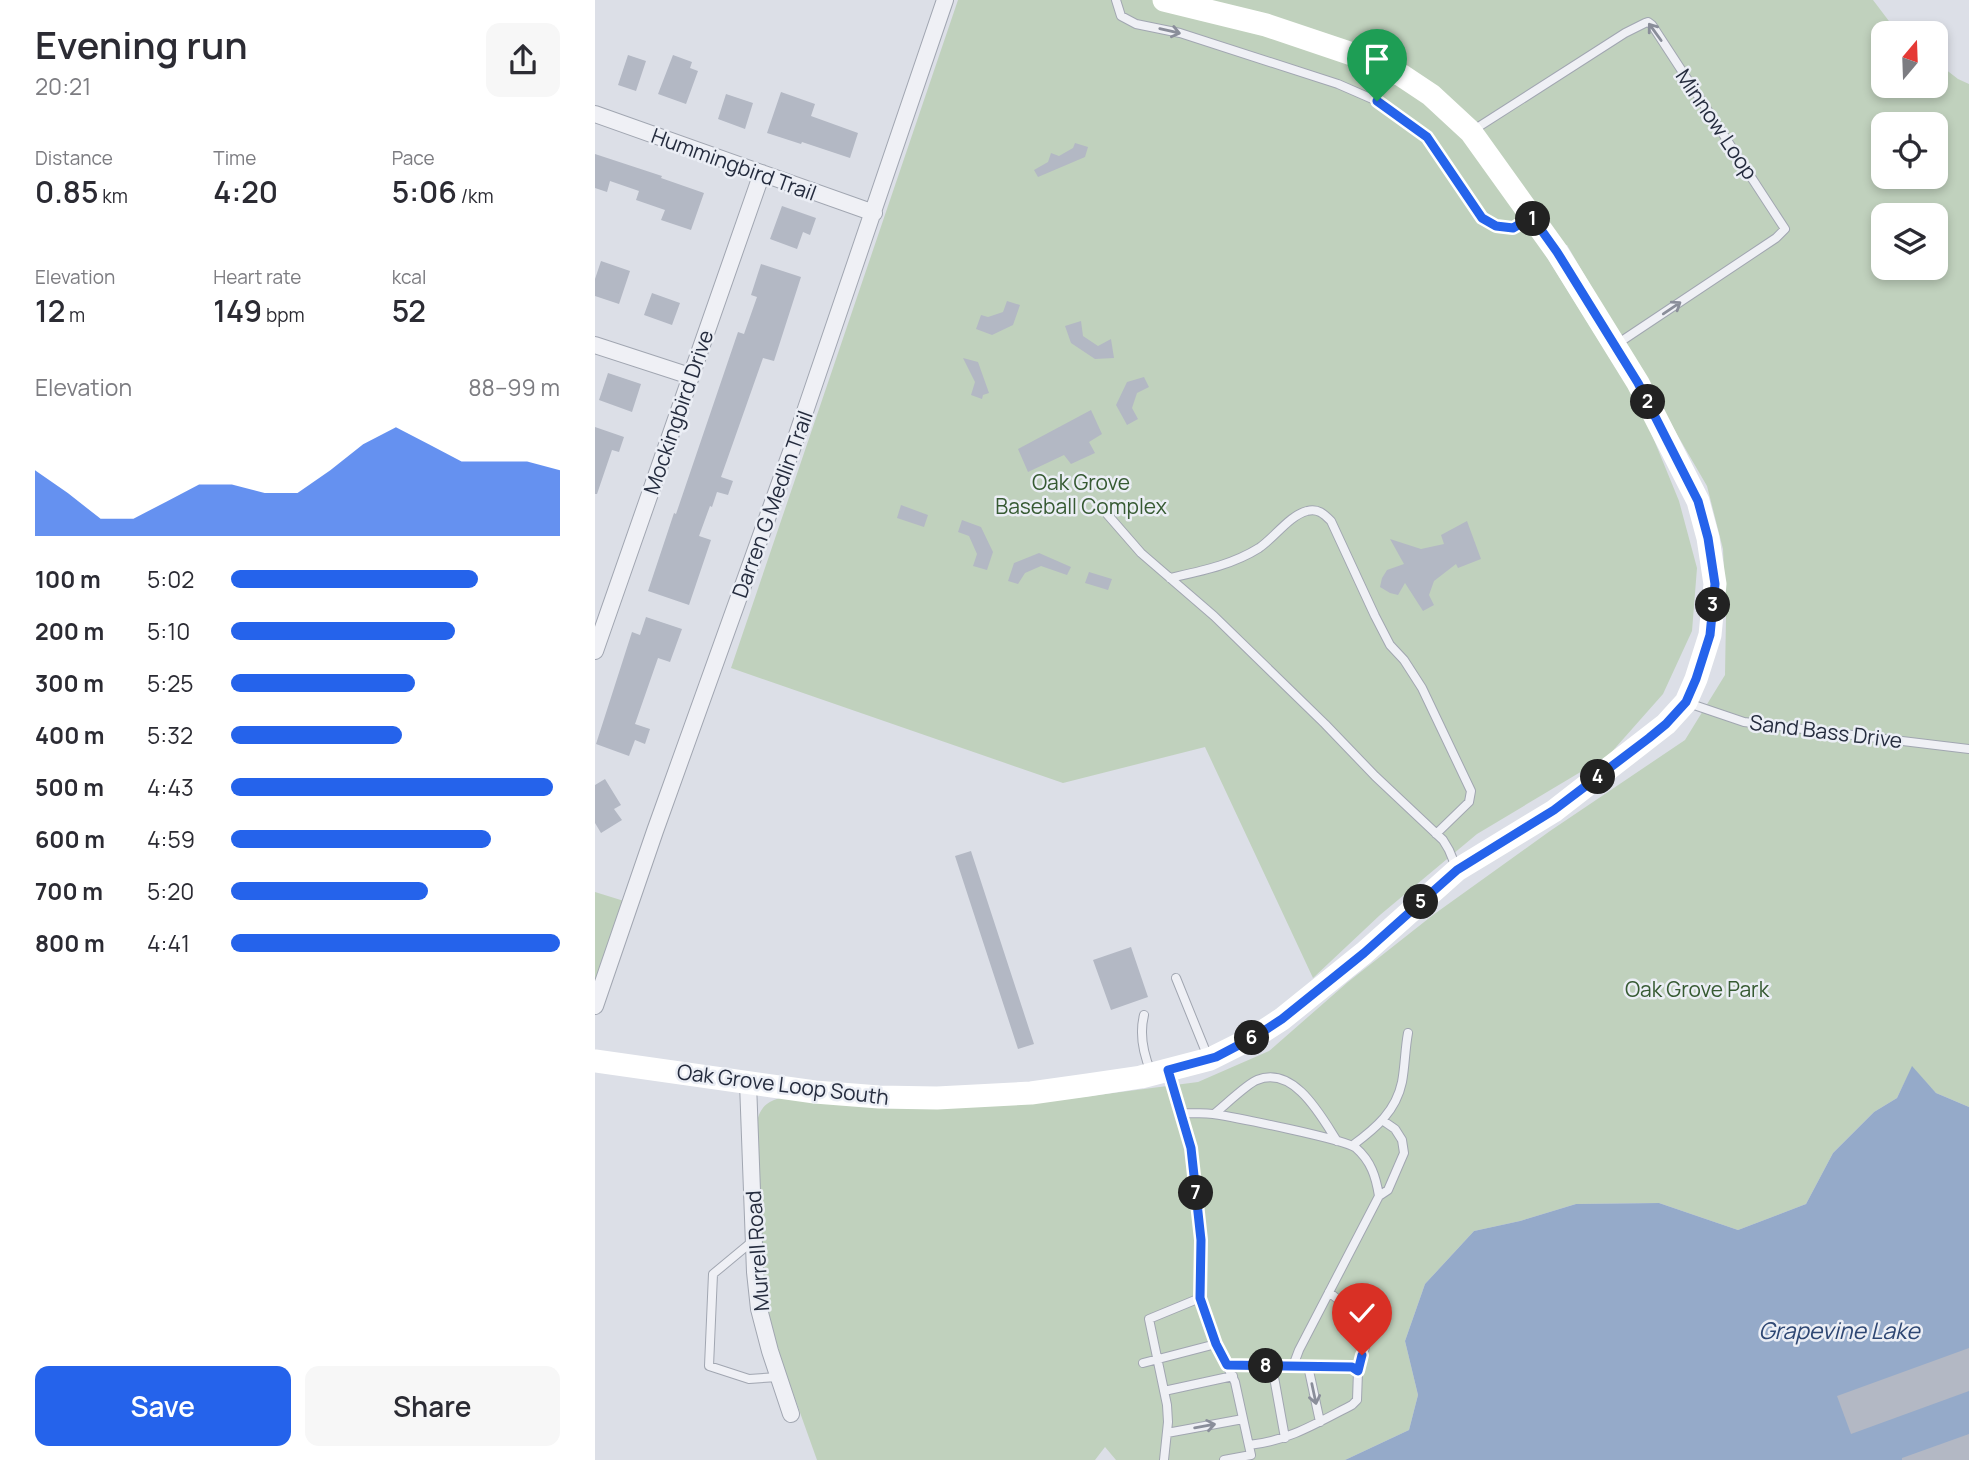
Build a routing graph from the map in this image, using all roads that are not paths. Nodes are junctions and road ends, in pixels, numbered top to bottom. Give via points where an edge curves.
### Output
1 (945, 0) edge
2 (1116, 0) edge
3 (1164, 0) edge
4 (595, 114) edge
5 (1471, 132) junction
6 (762, 173) junction
7 (874, 213) junction
8 (1532, 217) junction
9 (595, 345) edge
10 (1615, 346) junction
11 (690, 376) junction
12 (1107, 514) dead end
13 (1170, 578) junction
14 (595, 651) edge
15 (1686, 702) junction
16 (1969, 748) edge
17 (1436, 834) junction
18 (1457, 870) junction
19 (1176, 978) dead end
20 (595, 1006) edge
21 (1144, 1015) dead end
22 (1408, 1033) dead end
23 (1210, 1059) junction
24 (595, 1061) edge
25 (1160, 1072) junction
26 (748, 1083) junction
27 (1181, 1113) junction
28 (1214, 1114) junction
29 (1382, 1120) junction
30 (1337, 1141) junction
31 (1353, 1145) junction
32 (1379, 1196) junction
33 (754, 1240) junction
34 (1329, 1292) junction
35 (1200, 1298) junction
36 (1216, 1344) junction
37 (1158, 1359) junction
38 (1143, 1363) dead end
39 (1227, 1365) junction
40 (1272, 1366) junction
41 (1293, 1366) junction
42 (1308, 1366) junction
43 (1355, 1369) junction
44 (1233, 1376) junction
45 (778, 1377) junction
46 (1164, 1391) junction
47 (791, 1414) dead end
48 (1244, 1419) junction
49 (1320, 1422) junction
50 (1167, 1433) junction
51 (1285, 1437) junction
52 (1249, 1445) junction
53 (1164, 1460) edge
54 (1224, 1460) edge

1 - 7 street, Darren G Medlin Trail
2 -> 8 lane via 1121,16 1136,24 1180,33 1377,101 1427,137 1482,218 1513,228
3 - 5 street via 1266,25 1358,56 1431,94
4 - 6 street, Hummingbird Trail
5 - 8 street
10 -> 5 lane, Minnow Loop via 1785,229 1652,25 1648,22 1625,33
6 - 7 street, Hummingbird Trail
6 - 11 street, Mockingbird Drive
7 - 20 street, Darren G Medlin Trail
8 - 10 street
9 - 11 street
10 - 15 street via 1677,457 1698,501 1708,538 1715,584 1710,635
11 - 14 street, Mockingbird Drive
12 - 13 lane
13 - 17 lane
13 - 17 lane via 1236,560 1308,511 1320,511 1331,521 1390,645 1422,688 1471,791 1469,802
15 - 16 lane, Sand Bass Drive via 1744,722
15 - 18 street, Oak Grove Loop South via 1658,731 1554,810
17 - 18 lane
18 - 23 street, Oak Grove Loop South via 1282,1019
19 - 23 lane
21 - 25 lane via 1144,1055
22 - 29 lane via 1401,1082 1392,1109
23 - 25 street, Oak Grove Loop South
24 - 26 street, Oak Grove Loop South
25 - 26 street, Oak Grove Loop South via 1031,1093 937,1098 815,1093
25 - 27 lane
26 - 33 street, Murrell Road
27 - 28 lane
27 - 35 lane via 1191,1148 1201,1240
28 - 30 lane
28 - 30 lane via 1256,1080 1277,1077 1309,1098
29 - 31 lane
29 - 32 lane via 1395,1129 1404,1153 1388,1190
30 - 31 lane
31 - 32 lane via 1371,1167
32 - 34 lane
33 - 45 street, Murrell Road via 759,1309
33 - 45 lane via 713,1274 709,1366 749,1378
34 - 41 lane
34 - 43 lane via 1353,1312 1368,1337
35 - 36 lane
35 - 37 lane via 1149,1319
36 - 37 lane
36 - 39 lane
37 - 38 lane
37 - 46 lane
39 - 40 lane
39 - 44 lane
40 - 41 lane
40 - 51 lane
41 - 42 lane
42 - 43 lane
42 -> 49 lane
43 - 49 lane via 1357,1399
44 - 46 lane
44 - 48 lane
45 - 47 street, Murrell Road
46 - 50 lane
50 -> 48 lane
48 - 52 lane
49 - 51 lane
50 - 53 lane
51 - 52 lane
52 - 54 lane via 1251,1455

